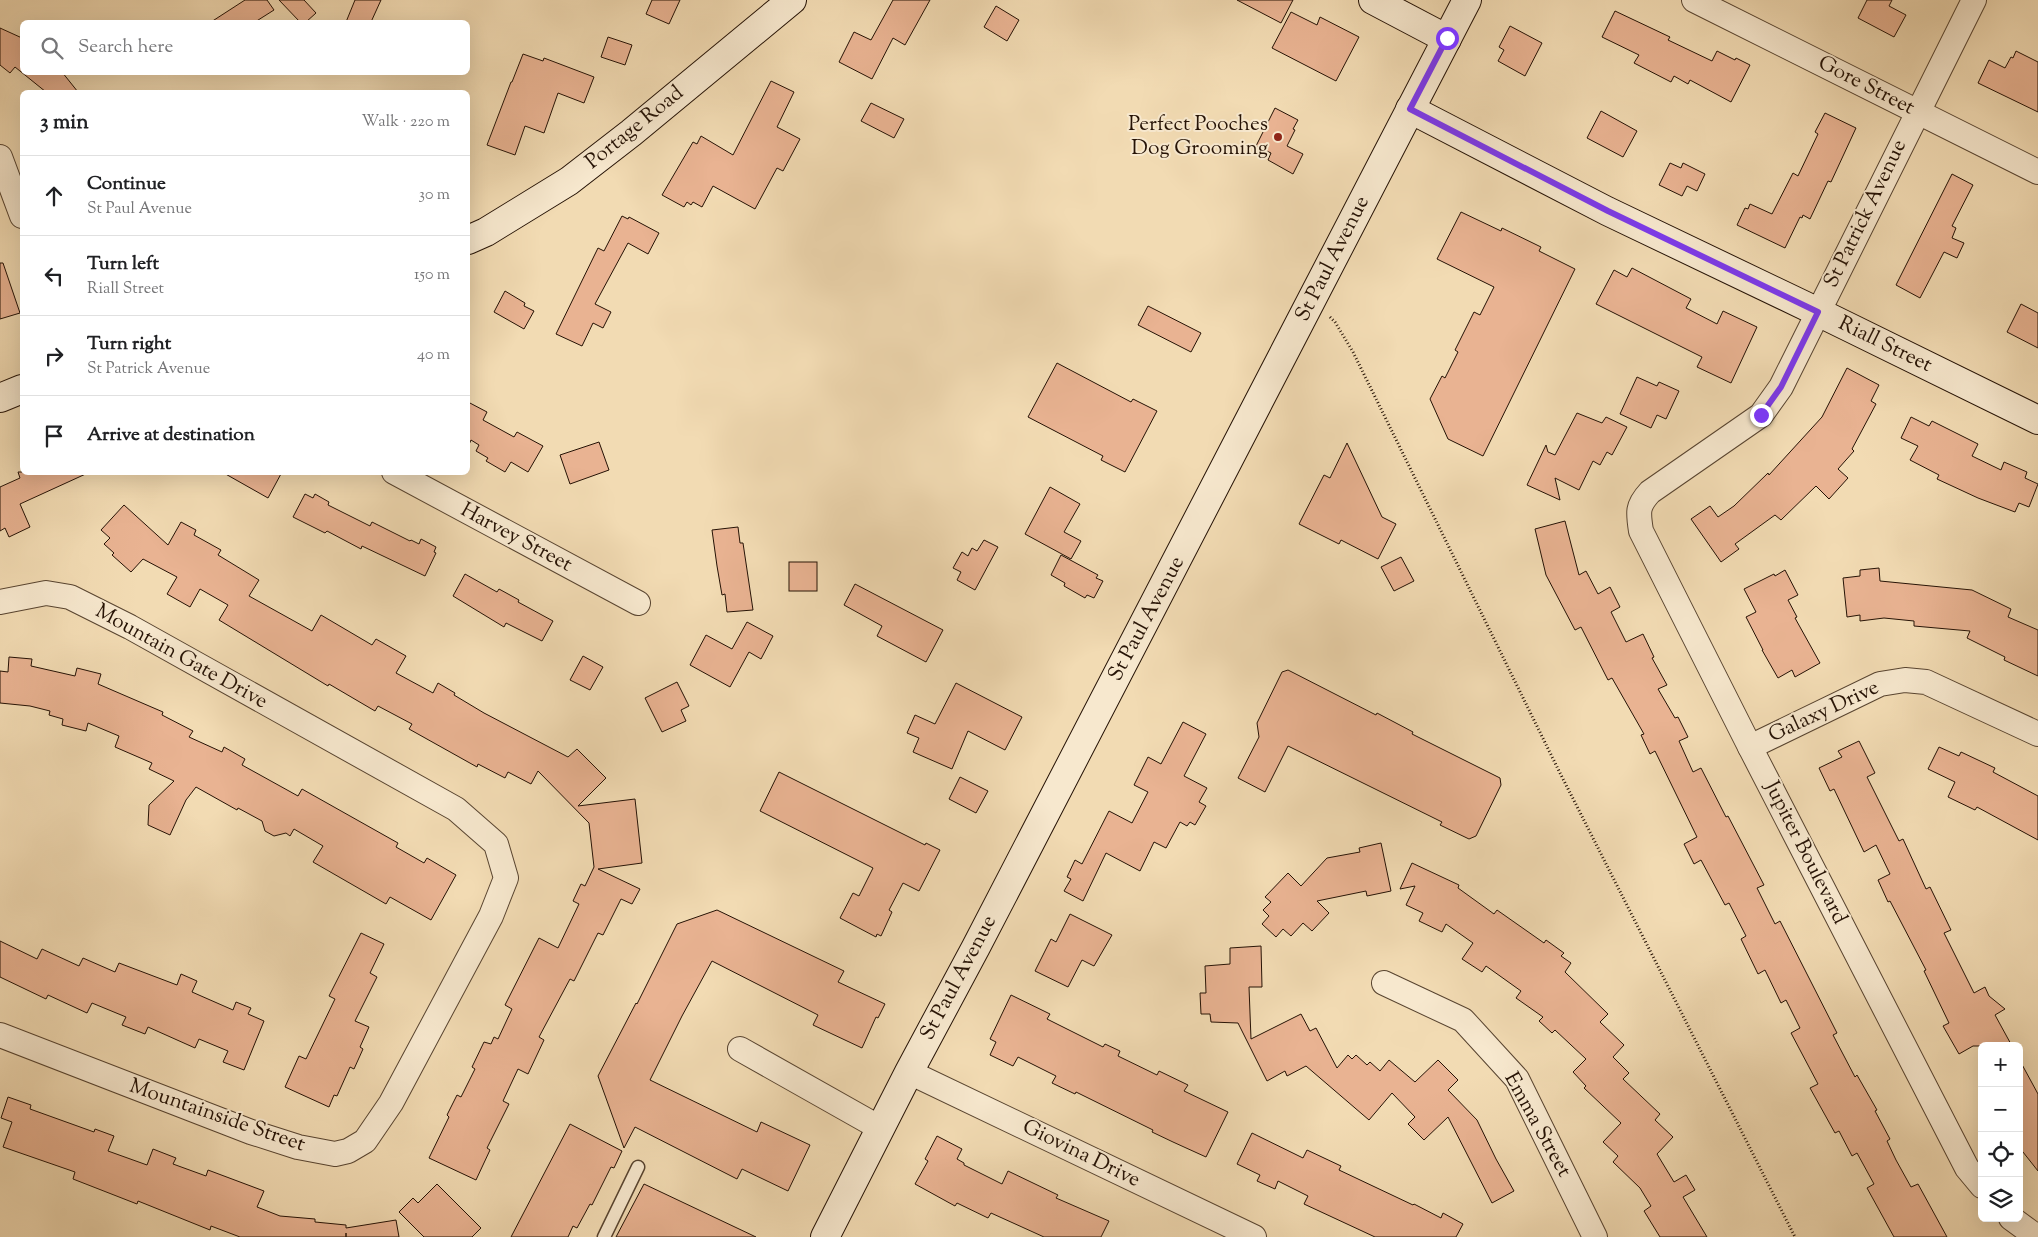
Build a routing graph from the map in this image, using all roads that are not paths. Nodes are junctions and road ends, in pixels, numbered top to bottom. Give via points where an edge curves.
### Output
1 (792, 0) edge
2 (1373, 0) edge
3 (1467, 0) edge
4 (1694, 0) edge
5 (1974, 0) edge
6 (1447, 38) junction
7 (1410, 109) junction
8 (1916, 112) junction
9 (0, 158) edge
10 (2038, 172) edge
11 (20, 211) edge
12 (470, 239) edge
13 (1818, 312) junction
14 (20, 390) edge
15 (0, 398) edge
16 (2038, 420) edge
17 (400, 475) edge
18 (1638, 516) joint
19 (0, 602) edge
20 (638, 603) dead end
21 (2038, 734) edge
22 (1750, 748) junction
23 (1384, 983) dead end
24 (432, 1026) joint
25 (0, 1036) edge
26 (740, 1049) dead end
27 (909, 1072) junction
28 (880, 1128) junction
29 (638, 1167) dead end
30 (1978, 1181) edge
31 (2016, 1222) edge
32 (1593, 1236) edge
33 (604, 1237) edge
34 (825, 1237) edge
35 (1254, 1237) edge
36 (2037, 1237) edge

1 - 12 main road, Portage Road via 569,181
2 - 6 main road
3 - 6 main road, St Paul Avenue
4 - 8 street, Gore Street
5 - 8 street, St Patrick Avenue
6 - 7 main road, St Paul Avenue
7 - 13 main road, Riall Street via 1608,211
7 - 27 main road, St Paul Avenue
8 - 10 street, Gore Street
8 - 13 street, St Patrick Avenue
9 - 11 street
13 - 16 main road, Riall Street
13 - 18 street, St Patrick Avenue via 1781,387 1761,415 1650,492 1640,503
14 - 15 main road
17 - 20 street, Harvey Street
18 - 22 street, Jupiter Boulevard via 1641,531
19 - 24 street, Mountain Gate Drive via 46,593 70,597 130,627 456,809 496,844 506,878 491,916
21 - 22 street, Galaxy Drive via 1926,682 1905,680 1880,684
22 - 30 street, Jupiter Boulevard via 1967,1168
23 - 32 street, Emma Street via 1462,1020 1517,1079
24 - 25 street, Mountainside Street via 391,1104 365,1141 335,1154 298,1147 251,1132
26 - 28 street
27 - 28 main road, St Paul Avenue
27 - 35 street, Giovina Drive
28 - 34 main road, St Paul Avenue
29 - 33 lane
31 - 36 street

